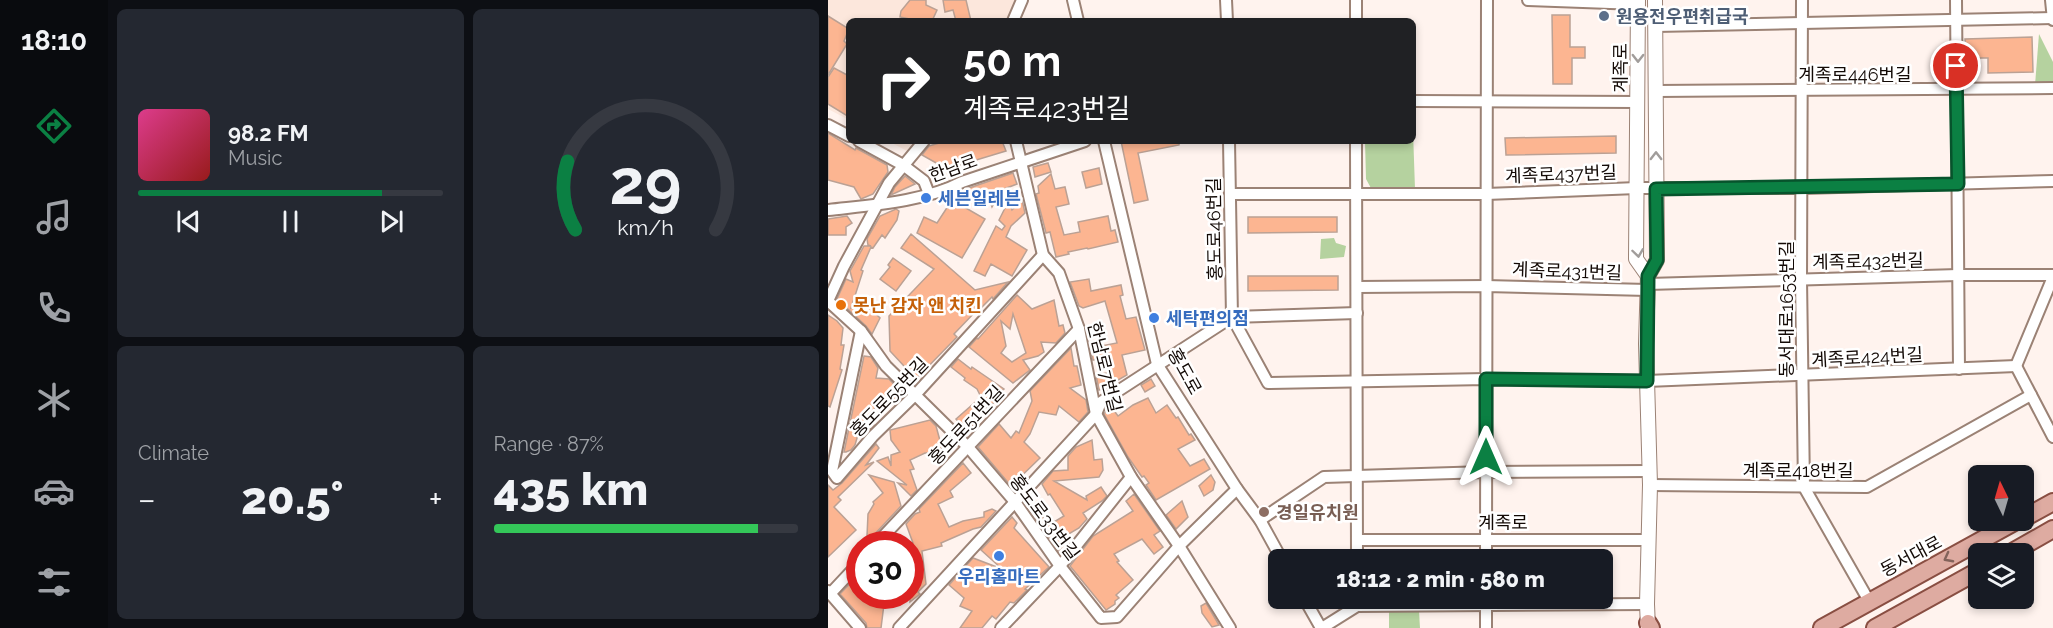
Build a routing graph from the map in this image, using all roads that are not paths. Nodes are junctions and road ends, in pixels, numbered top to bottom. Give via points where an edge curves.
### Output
1 (1022, 0) edge
2 (1073, 0) edge
3 (1226, 0) edge
4 (1356, 0) edge
5 (1487, 0) edge
6 (1528, 0) edge
7 (1655, 0) edge
8 (1802, 0) edge
9 (1956, 0) edge
10 (2050, 0) edge
11 (1638, 2) edge
12 (1014, 18) edge
13 (1077, 18) edge
14 (1227, 18) edge
15 (1356, 18) edge
16 (2053, 19) edge
17 (1956, 20) junction
18 (1802, 24) junction
19 (1656, 26) junction
20 (2053, 88) edge
21 (1957, 90) junction
22 (1657, 91) junction
23 (1802, 91) junction
24 (1416, 101) edge
25 (1486, 102) junction
26 (1638, 102) junction
27 (828, 125) edge
28 (846, 134) edge
29 (864, 144) edge
30 (921, 144) edge
31 (1017, 144) edge
32 (1076, 144) edge
33 (1105, 144) edge
34 (1229, 144) edge
35 (1356, 144) edge
36 (1022, 161) junction
37 (903, 165) junction
38 (2053, 182) edge
39 (1958, 184) junction
40 (1637, 188) junction
41 (1803, 188) junction
42 (1656, 189) junction
43 (929, 194) junction
44 (1230, 194) junction
45 (1356, 194) junction
46 (1486, 194) junction
47 (878, 205) junction
48 (828, 210) edge
49 (1044, 255) junction
50 (1958, 275) junction
51 (2053, 276) edge
52 (1802, 279) junction
53 (1648, 283) junction
54 (1486, 286) junction
55 (1357, 287) junction
56 (829, 296) edge
57 (1357, 313) junction
58 (1232, 317) junction
59 (1079, 329) junction
60 (861, 332) junction
61 (1158, 364) junction
62 (2016, 366) junction
63 (1959, 369) junction
64 (1802, 376) junction
65 (1486, 379) junction
66 (1357, 381) junction
67 (1647, 381) junction
68 (916, 394) junction
69 (2031, 395) junction
70 (1096, 414) junction
71 (2053, 437) edge
72 (968, 447) junction
73 (1486, 472) junction
74 (1357, 476) junction
75 (1131, 477) junction
76 (1650, 478) junction
77 (1804, 487) junction
78 (1237, 489) junction
79 (1015, 502) junction
80 (2053, 502) edge
81 (2034, 512) edge
82 (1260, 520) junction
83 (2053, 529) edge
84 (888, 531) edge
85 (1998, 531) edge
86 (1357, 540) junction
87 (1486, 540) junction
88 (1648, 540) junction
89 (2028, 543) edge
90 (1179, 546) junction
91 (1276, 549) edge
92 (1357, 549) edge
93 (1486, 549) edge
94 (1060, 566) junction
95 (846, 576) edge
96 (1968, 576) edge
97 (829, 592) edge
98 (1869, 601) junction
99 (1613, 604) edge
100 (1647, 604) junction
101 (1311, 609) edge
102 (1348, 609) edge
103 (1486, 609) edge
104 (1648, 627) edge
105 (860, 628) edge
106 (899, 628) edge
107 (1001, 628) edge
108 (1230, 628) edge
109 (1322, 628) edge
110 (1486, 628) edge
111 (1822, 628) edge
112 (1875, 628) edge

1 - 12 street
2 - 13 street
3 - 14 street
4 - 15 street
5 - 25 street, 계족로437번길
6 - 11 street
7 - 19 main road, 계족로
8 - 18 street, 동서대로1653번길
9 - 17 street
10 - 16 street
11 -> 26 main road, 계족로
16 - 17 street
17 - 18 street
17 - 21 street
18 - 19 street
18 - 23 street, 동서대로1653번길
19 - 22 main road, 계족로
20 - 21 street, 계족로446번길
21 - 23 street, 계족로446번길
21 - 39 street
22 - 23 street, 계족로446번길
42 -> 22 main road, 계족로
23 - 41 street, 동서대로1653번길
24 - 25 street
25 - 26 street
25 - 46 street, 계족로437번길
26 - 40 main road, 계족로
27 - 28 street
29 - 37 street
30 - 37 street
31 - 36 street, 한남로7번길
32 - 36 street, 한남로
33 - 61 street, 홍도로
34 - 44 street, 홍도로46번길
35 - 45 street
36 - 43 street, 한남로
36 - 49 street, 한남로7번길
37 - 43 street via 924,181
37 - 47 street
38 - 39 street, 계족로437번길
39 - 41 street, 계족로437번길
39 - 50 street
40 - 42 street, 계족로437번길
40 - 46 street, 계족로437번길
40 -> 53 main road, 계족로 via 1636,259
41 - 42 street, 계족로437번길
41 - 52 street, 동서대로1653번길
42 - 53 main road, 계족로 via 1657,260
43 - 47 street, 한남로
44 - 45 street, 계족로437번길
44 - 58 street, 홍도로46번길
45 - 46 street, 계족로437번길
45 - 55 street
46 - 54 street, 계족로431번길
47 - 48 street, 한남로
47 - 56 street
49 - 59 street, 한남로7번길 via 1059,273
49 - 68 street, 홍도로55번길
50 - 51 street, 계족로432번길
50 - 52 street, 계족로432번길
50 - 63 street
51 - 62 street
52 - 53 street, 계족로432번길
52 - 64 street, 동서대로1653번길
53 - 54 street, 계족로431번길
53 - 67 main road, 계족로
54 - 55 street, 계족로431번길
54 - 65 street
55 - 57 street
56 - 60 street, 홍도로33번길
57 - 58 street
57 - 66 street
58 - 61 street
58 - 66 street, 계족로424번길 via 1268,383
59 - 70 street, 한남로7번길
59 - 72 street, 홍도로51번길
60 - 68 street, 홍도로33번길 via 886,366
60 - 68 street, 홍도로55번길 via 832,471 837,478
61 - 70 street via 1101,402
61 - 78 street, 홍도로
62 - 63 street, 계족로424번길
62 - 69 street
63 - 64 street, 계족로424번길
64 - 67 street, 계족로424번길
64 - 77 street, 동서대로1653번길
65 - 66 street, 계족로424번길
65 - 67 street, 계족로424번길
65 - 73 street
66 - 74 street
67 - 76 main road, 계족로
68 - 72 street, 홍도로33번길
69 - 71 street
69 - 77 street, 계족로418번길 via 1867,487
70 - 75 street, 한남로7번길
70 - 79 street
72 - 79 street, 홍도로33번길
72 - 84 street, 홍도로51번길
73 - 74 street, 계족로418번길
73 - 76 street, 계족로418번길
73 - 87 street
74 - 82 street, 계족로418번길 via 1324,477
74 - 86 street
75 - 90 street, 한남로7번길
75 - 94 street
76 - 77 street, 계족로418번길
76 - 88 main road, 계족로
77 - 98 street, 동서대로1653번길
78 - 82 street, 홍도로
78 - 90 street, 홍도로33번길
79 - 94 street, 홍도로33번길
79 - 106 street
80 - 81 main road
82 - 91 street, 홍도로
83 - 89 main road
85 -> 98 main road, 동서대로
86 - 87 street, 계족로
86 - 92 street
87 - 88 street, 계족로
87 - 93 street
88 - 100 main road, 계족로
90 - 94 street, 홍도로33번길 via 1117,617 1101,618
90 - 108 street, 한남로7번길
94 - 107 street
95 - 97 street
96 - 112 main road
97 - 105 street
98 - 111 main road, 동서대로
99 - 100 street
100 - 104 main road, 계족로
101 - 109 street
102 - 109 street
103 - 110 street

